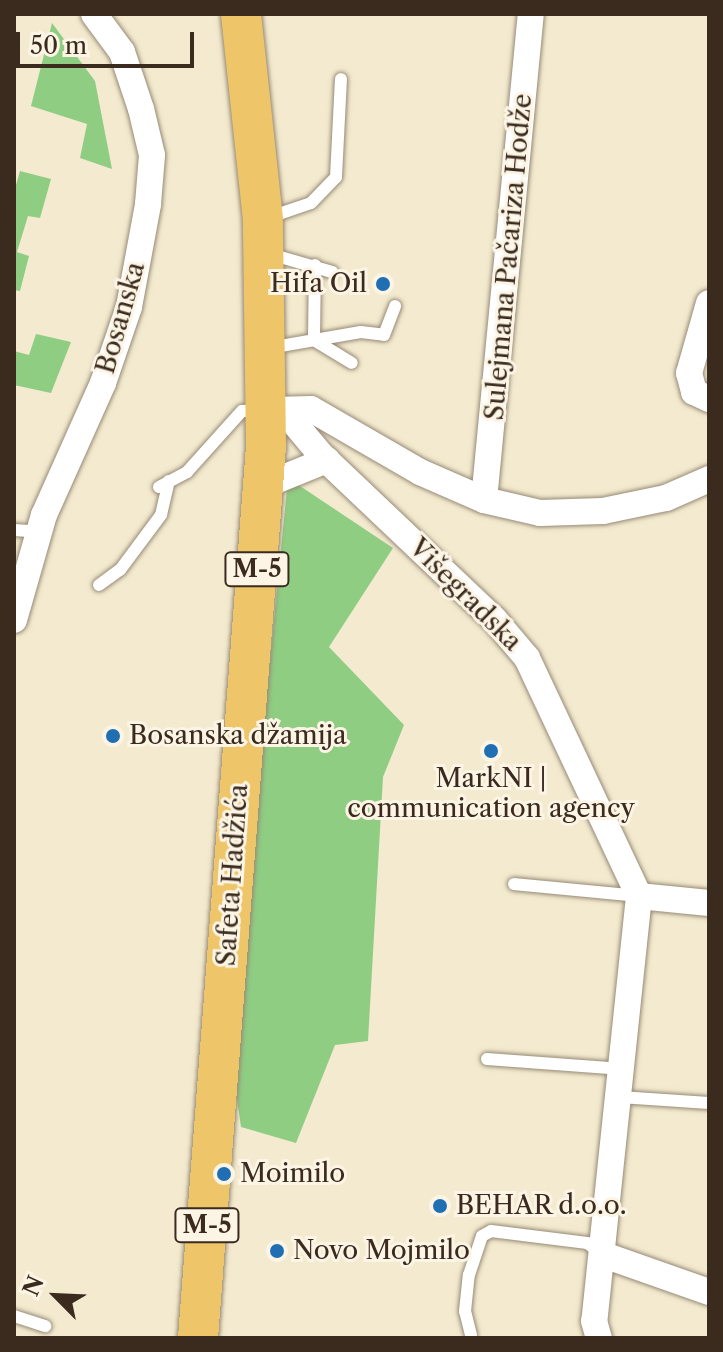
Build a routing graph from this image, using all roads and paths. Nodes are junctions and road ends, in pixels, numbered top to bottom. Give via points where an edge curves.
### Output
1 (94, 14) edge
2 (241, 14) edge
3 (531, 14) edge
4 (341, 79) dead end
5 (264, 236) junction
6 (315, 265) junction
7 (332, 272) dead end
8 (709, 303) edge
9 (395, 306) dead end
10 (314, 340) junction
11 (266, 348) junction
12 (352, 363) dead end
13 (709, 399) edge
14 (275, 411) junction
15 (327, 460) junction
16 (709, 479) edge
17 (263, 486) junction
18 (484, 500) junction
19 (27, 531) edge
20 (99, 585) dead end
21 (14, 620) edge
22 (514, 884) dead end
23 (639, 896) junction
24 (709, 903) edge
25 (487, 1059) dead end
26 (623, 1069) junction
27 (620, 1097) junction
28 (709, 1103) edge
29 (604, 1255) junction
30 (709, 1292) edge
31 (14, 1316) edge
32 (45, 1326) dead end
33 (200, 1334) edge
34 (471, 1335) dead end
35 (599, 1338) edge

1 - 19 street, Bosanska via 122,52 141,109 152,155 148,204 129,307 103,383
2 - 5 main road, Safeta Hadžića / M-5
3 - 18 street, Sulejmana Pačariza Hodže
4 - 5 lane via 336,177 311,203
5 - 6 lane
5 - 11 main road, Safeta Hadžića / M-5
6 - 7 lane
6 - 10 lane
8 - 13 street via 689,373 694,392
9 - 10 lane via 384,335 361,332
10 - 11 lane
10 - 12 lane
11 - 14 main road, Safeta Hadžića / M-5
14 - 15 street, Višegradska
14 - 17 main road, Safeta Hadžića / M-5
14 - 18 street via 311,409 420,472
14 - 20 lane via 242,411 187,472 164,484 161,515 120,570
15 - 17 street
15 - 23 street, Višegradska via 494,619 527,658
16 - 18 street via 666,498 603,511 540,513
17 - 33 main road, Safeta Hadžića / M-5
19 - 21 street, Bosanska
22 - 23 lane
23 - 24 street
23 - 26 street
25 - 26 lane
26 - 27 street
27 - 28 lane
27 - 29 street
29 - 30 street
29 - 34 lane via 587,1243 491,1231 482,1236 473,1250 467,1287
29 - 35 street via 594,1321
31 - 32 lane

